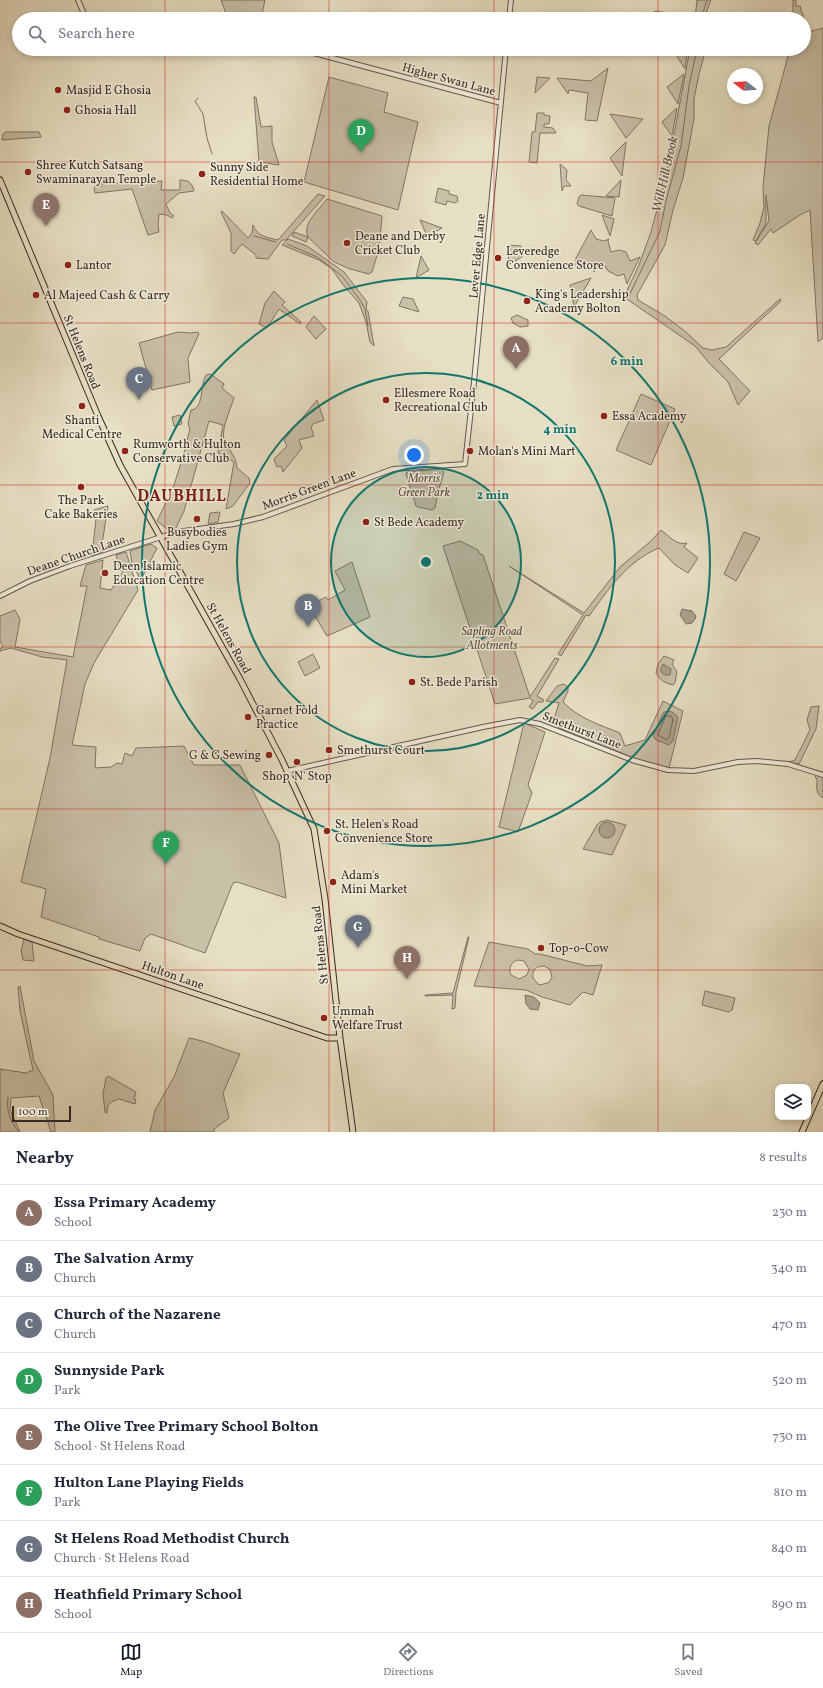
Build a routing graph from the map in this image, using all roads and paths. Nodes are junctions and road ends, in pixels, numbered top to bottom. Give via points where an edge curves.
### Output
1 (78, 0) edge
2 (511, 0) edge
3 (83, 12) edge
4 (510, 12) edge
5 (325, 56) edge
6 (505, 56) edge
7 (501, 103) junction
8 (0, 180) edge
9 (464, 464) joint
10 (161, 538) junction
11 (0, 596) edge
12 (287, 771) junction
13 (823, 775) edge
14 (0, 926) edge
15 (340, 1038) junction
16 (823, 1084) edge
17 (353, 1132) edge
18 (802, 1132) edge

1 - 3 street
2 - 4 street
5 - 7 street, Higher Swan Lane
6 - 7 street, Lever Edge Lane
7 - 9 street, Lever Edge Lane
8 - 10 main road, St Helens Road via 98,416 124,472
9 - 10 street, Morris Green Lane via 393,469 263,517 177,532
10 - 11 street, Deane Church Lane via 70,566
10 - 12 main road, St Helens Road via 235,668
12 - 13 street, Smethurst Lane via 520,720 540,724 632,760 668,770 694,771 757,761 793,765
12 - 15 main road, St Helens Road via 317,841 329,924
14 - 15 main road, Hulton Lane via 327,1038
15 - 17 main road, St Helens Road
16 - 18 main road

